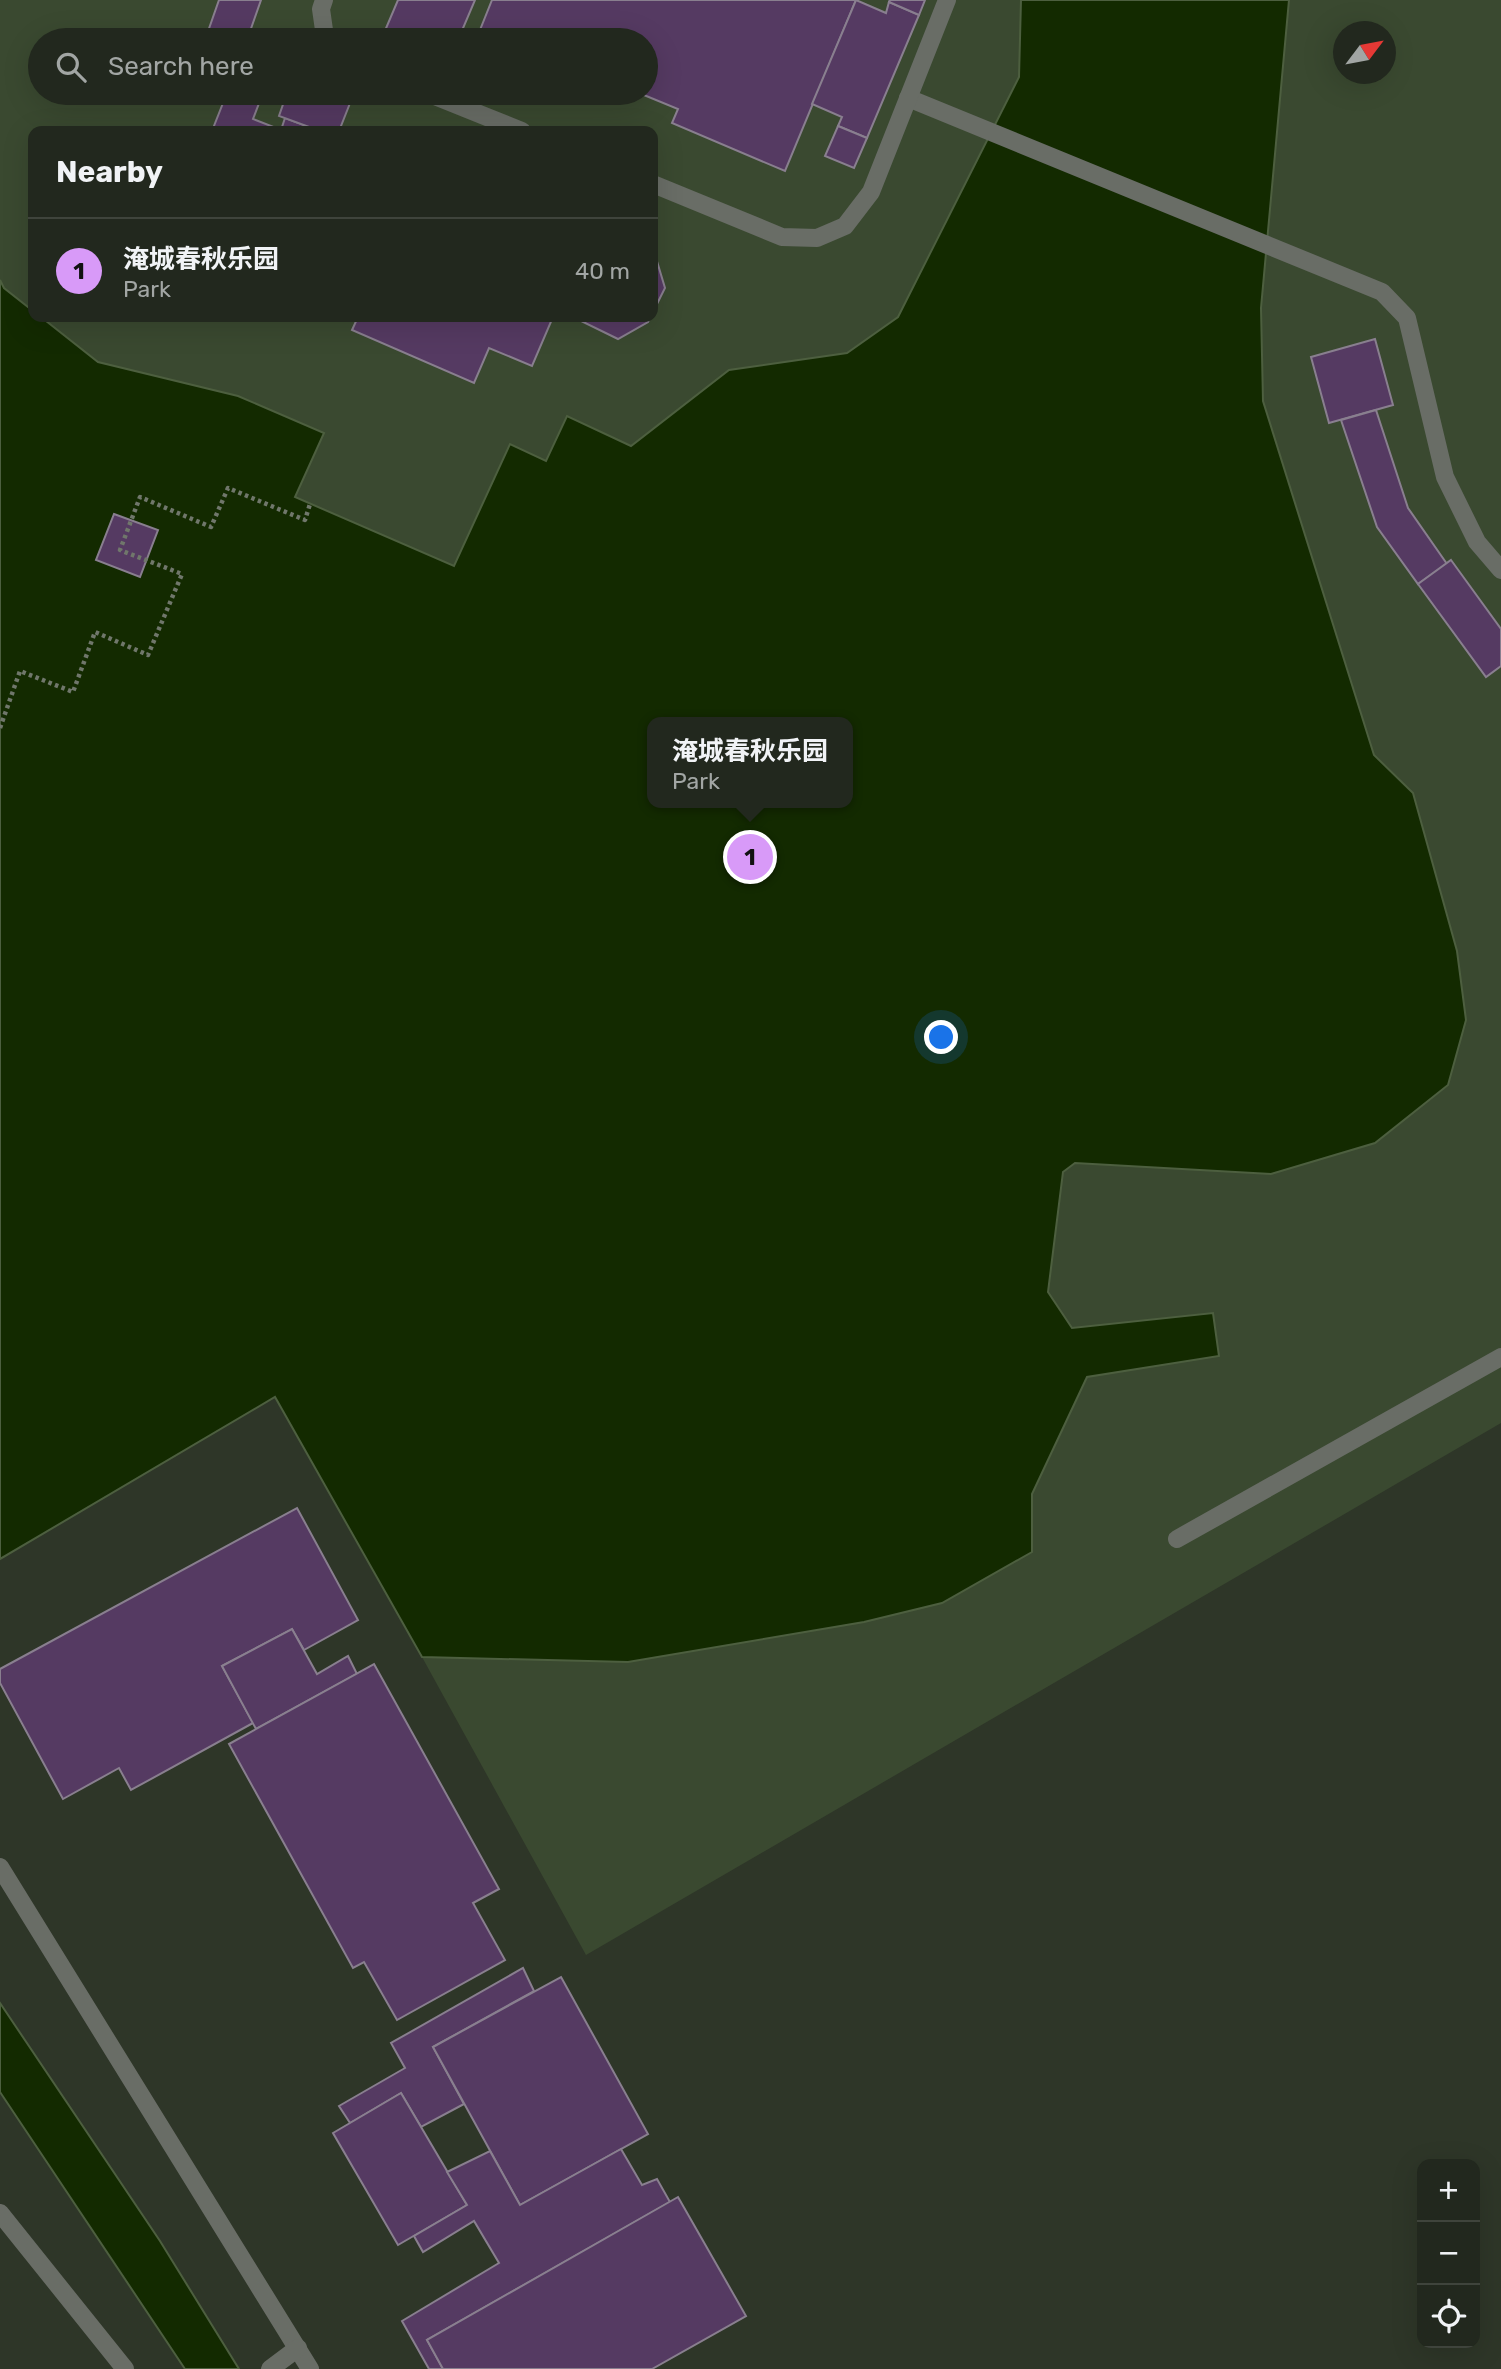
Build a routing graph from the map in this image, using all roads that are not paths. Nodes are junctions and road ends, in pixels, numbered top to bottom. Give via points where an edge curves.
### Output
1 (324, 0) edge
2 (947, 0) edge
3 (324, 28) edge
4 (908, 98) junction
5 (457, 105) edge
6 (510, 126) edge
7 (658, 186) edge
8 (1501, 570) edge
9 (1501, 1357) edge
10 (1177, 1539) dead end
11 (0, 1867) edge
12 (0, 2213) edge
13 (298, 2348) junction
14 (125, 2369) edge
15 (270, 2369) edge
16 (310, 2369) edge

1 - 3 lane
2 - 4 lane
4 - 7 lane via 871,192 845,226 817,238 782,237
4 - 8 lane via 1382,292 1407,318 1445,477 1478,542
5 - 6 lane
9 - 10 lane
11 - 13 lane
12 - 14 lane
13 - 15 lane
13 - 16 lane

